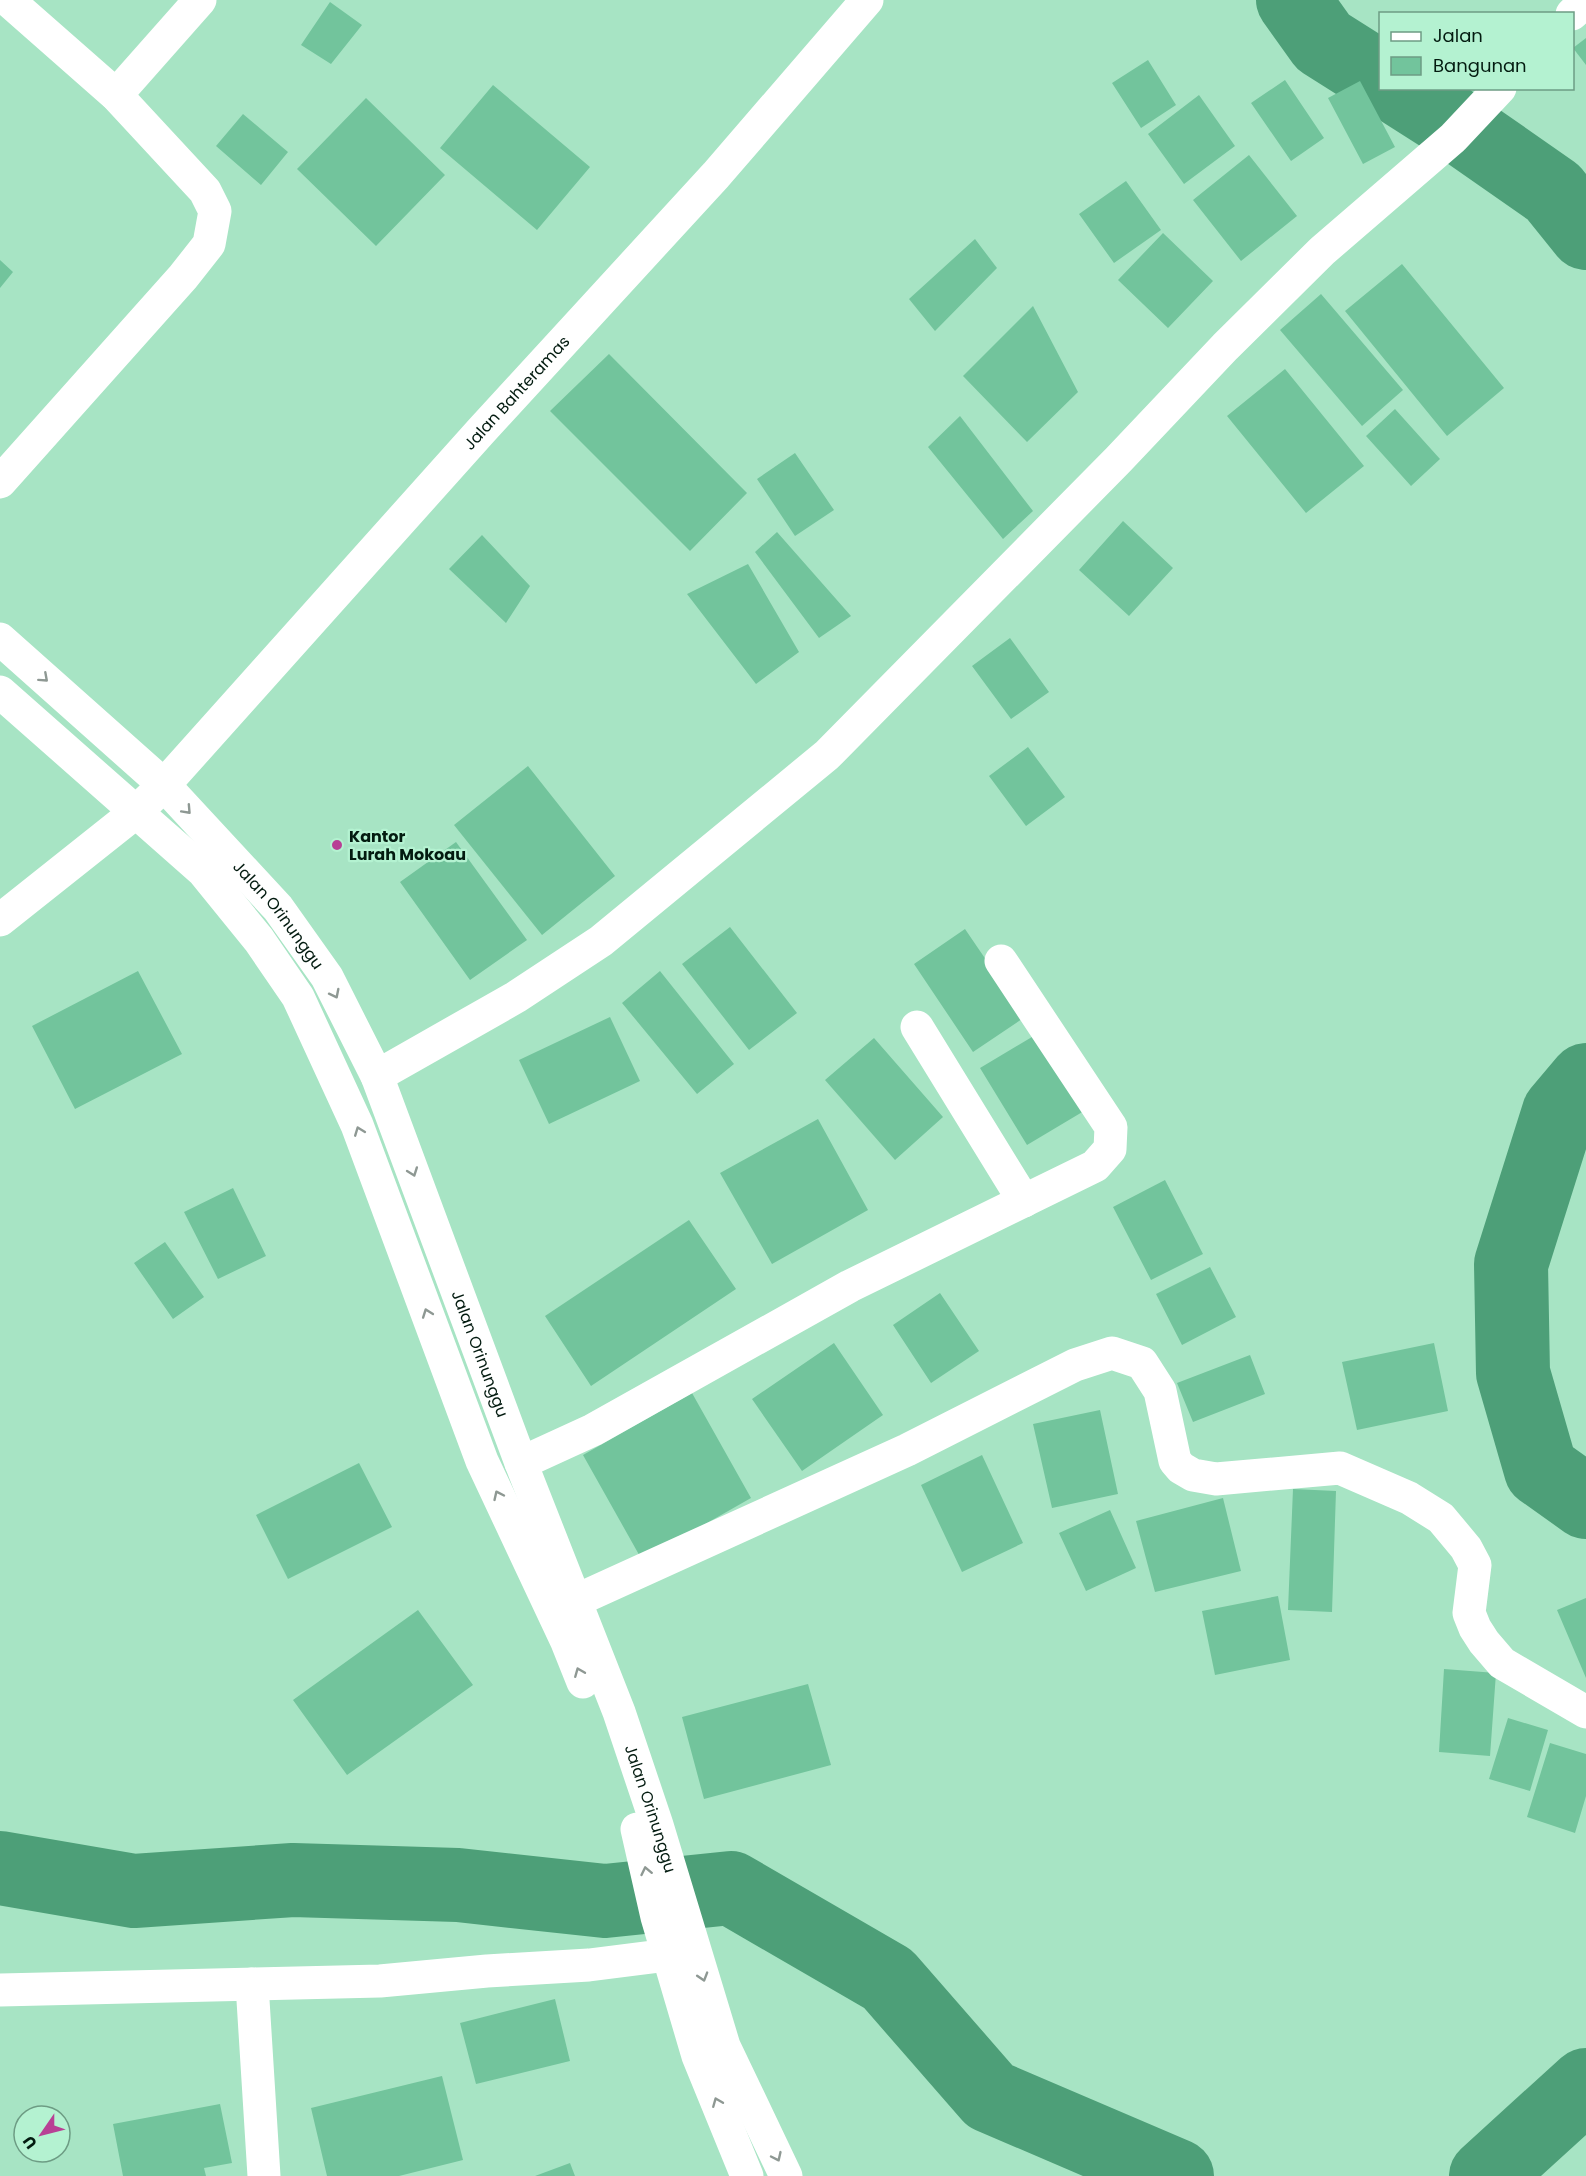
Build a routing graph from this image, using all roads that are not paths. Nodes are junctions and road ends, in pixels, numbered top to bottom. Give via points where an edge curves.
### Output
1 (8, 0) edge
2 (200, 0) edge
3 (867, 0) edge
4 (1586, 1) edge
5 (1574, 12) edge
6 (1499, 90) edge
7 (116, 95) junction
8 (0, 482) edge
9 (0, 639) edge
10 (0, 692) edge
11 (164, 785) junction
12 (136, 812) junction
13 (0, 920) edge
14 (1001, 961) dead end
15 (917, 1028) dead end
16 (377, 1076) junction
17 (1024, 1201) junction
18 (521, 1463) junction
19 (575, 1601) junction
20 (1586, 1712) edge
21 (646, 1825) junction
22 (671, 1919) junction
23 (668, 1955) junction
24 (252, 1984) junction
25 (0, 1990) edge
26 (264, 2176) edge
27 (747, 2176) edge
28 (786, 2176) edge

1 - 7 street
2 - 7 street
3 - 11 street, Jalan Bahteramas via 716,175
4 - 5 street
6 - 16 street via 1453,138 1322,251 1233,339 827,755 601,941 516,998
7 - 8 street via 205,192 215,211 209,244
9 -> 11 street, Jalan Orinunggu
10 - 12 street, Jalan Orinunggu
11 - 12 street, Jalan Bahteramas
11 -> 16 street, Jalan Orinunggu via 278,908 327,977
12 - 13 street, Jalan Bahteramas
21 -> 12 street, Jalan Orinunggu via 567,1642 482,1461 357,1125 298,997 259,940 203,871
14 - 17 street via 1111,1127 1110,1149 1095,1166
15 - 17 street
16 -> 18 street, Jalan Orinunggu
17 - 18 street via 850,1286 593,1430
18 - 19 street, Jalan Orinunggu
19 - 20 street via 907,1450 1075,1365 1112,1353 1142,1363 1160,1391 1175,1461 1193,1475 1216,1479 1340,1468 1408,1498 1441,1518 1466,1548 1474,1565 1469,1613 1484,1642 1502,1663
19 - 21 street, Jalan Orinunggu via 619,1713
21 - 22 street, Jalan Orinunggu
22 - 23 street, Jalan Orinunggu
22 -> 28 street, Jalan Orinunggu via 724,2046
23 - 24 street via 381,1982
27 -> 23 street, Jalan Orinunggu via 698,2056
24 - 25 street
24 - 26 street

